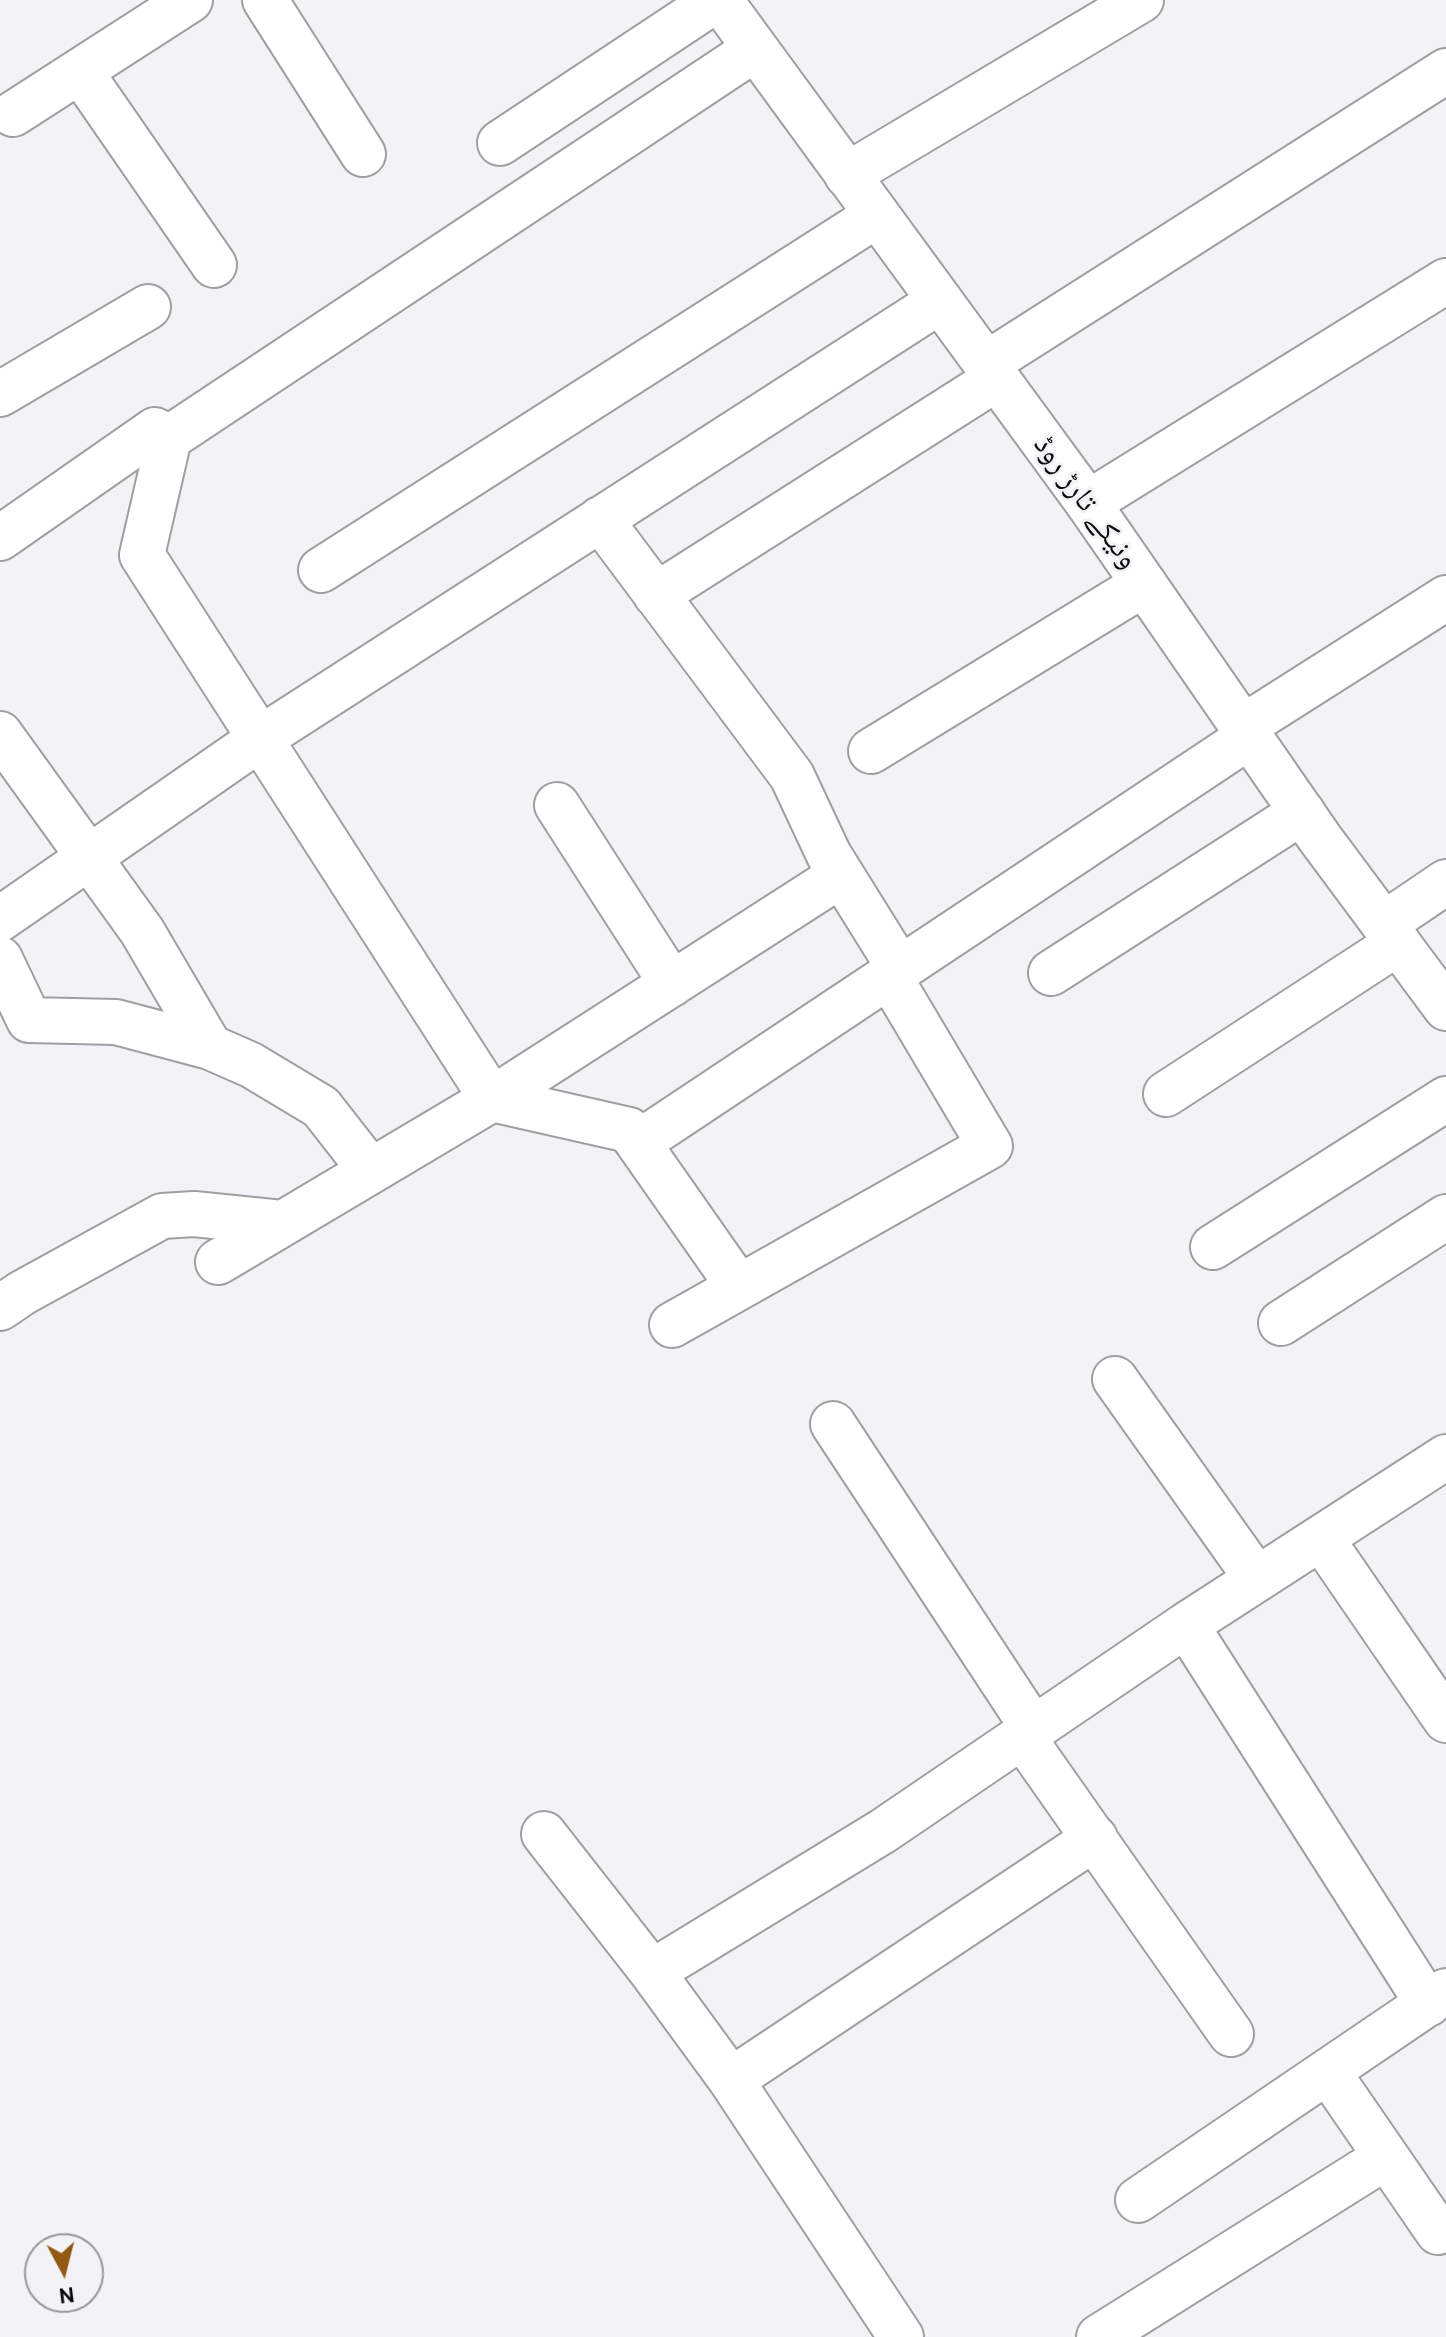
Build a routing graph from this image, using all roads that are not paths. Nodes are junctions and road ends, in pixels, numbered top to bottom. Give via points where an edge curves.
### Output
1 (190, 0) edge
2 (265, 0) edge
3 (718, 0) edge
4 (1141, 0) edge
5 (755, 49) junction
6 (80, 71) junction
7 (1446, 71) edge
8 (13, 114) dead end
9 (500, 143) dead end
10 (363, 154) dead end
11 (847, 175) junction
12 (877, 215) junction
13 (214, 265) dead end
14 (1446, 281) edge
15 (940, 301) junction
16 (148, 307) dead end
17 (991, 372) junction
18 (0, 394) edge
19 (169, 438) junction
20 (1088, 503) junction
21 (600, 519) junction
22 (0, 538) edge
23 (321, 570) dead end
24 (1144, 584) junction
25 (656, 595) junction
26 (1446, 598) edge
27 (1247, 731) junction
28 (0, 734) edge
29 (261, 738) junction
30 (871, 751) dead end
31 (557, 805) dead end
32 (1302, 812) junction
33 (90, 859) junction
34 (841, 875) junction
35 (1446, 882) edge
36 (0, 919) edge
37 (1391, 933) junction
38 (0, 959) edge
39 (895, 972) junction
40 (1051, 973) dead end
41 (672, 984) junction
42 (1446, 1008) edge
43 (210, 1047) junction
44 (1166, 1094) dead end
45 (492, 1099) junction
46 (1446, 1099) edge
47 (638, 1143) junction
48 (371, 1171) junction
49 (1446, 1217) edge
50 (282, 1223) junction
51 (1213, 1247) dead end
52 (218, 1262) dead end
53 (739, 1287) junction
54 (0, 1308) edge
55 (1281, 1323) dead end
56 (672, 1325) dead end
57 (1115, 1379) dead end
58 (833, 1424) dead end
59 (1446, 1457) edge
60 (1321, 1538) junction
61 (1257, 1579) junction
62 (1186, 1625) junction
63 (1446, 1720) edge
64 (1028, 1732) junction
65 (544, 1834) dead end
66 (1095, 1838) junction
67 (652, 1972) junction
68 (1437, 1997) edge
69 (1231, 2034) dead end
70 (1328, 2072) junction
71 (731, 2080) junction
72 (1386, 2157) junction
73 (1138, 2200) dead end
74 (1438, 2232) dead end
75 (901, 2337) edge
76 (1099, 2337) edge

1 - 6 street
2 - 10 street
3 - 5 street, ونیکے تارڑ روڈ
3 - 9 street
4 - 11 street
5 - 11 street, ونیکے تارڑ روڈ
5 - 19 street
6 - 8 street
6 - 13 street
7 - 17 street
11 - 12 street, ونیکے تارڑ روڈ
12 - 15 street, ونیکے تارڑ روڈ
12 - 23 street
14 - 20 street
15 - 17 street, ونیکے تارڑ روڈ
15 - 21 street
16 - 18 street
17 - 20 street, ونیکے تارڑ روڈ
17 - 25 street
19 - 22 street via 155,430
19 - 29 street via 142,555
20 - 24 street, ونیکے تارڑ روڈ
21 - 25 street
21 - 29 street
24 - 27 street, ونیکے تارڑ روڈ
24 - 30 street
25 - 34 street via 792,776
26 - 27 street
27 - 32 street, ونیکے تارڑ روڈ
27 - 39 street
28 - 33 street
29 - 33 street
29 - 45 street
31 - 41 street
32 - 37 street, ونیکے تارڑ روڈ
32 - 40 street
33 - 36 street
33 - 43 street via 142,931
34 - 39 street
34 - 41 street
35 - 37 street
37 - 42 street, ونیکے تارڑ روڈ
37 - 44 street
38 - 43 street via 29,1020 116,1022
39 - 47 street
39 - 53 street via 990,1146
41 - 45 street
43 - 48 street via 321,1107
45 - 47 street via 629,1130
45 - 48 street
46 - 51 street
47 - 53 street
48 - 50 street
49 - 55 street
50 - 52 street
50 - 54 street via 162,1216
53 - 56 street
57 - 61 street
58 - 64 street
59 - 60 street
60 - 61 street
60 - 63 street
61 - 62 street
62 - 64 street
62 - 68 street
64 - 66 street
64 - 67 street via 883,1831
65 - 67 street
66 - 69 street
66 - 71 street
67 - 71 street
68 - 70 street
70 - 72 street
70 - 73 street
71 - 75 street
72 - 74 street
72 - 76 street

